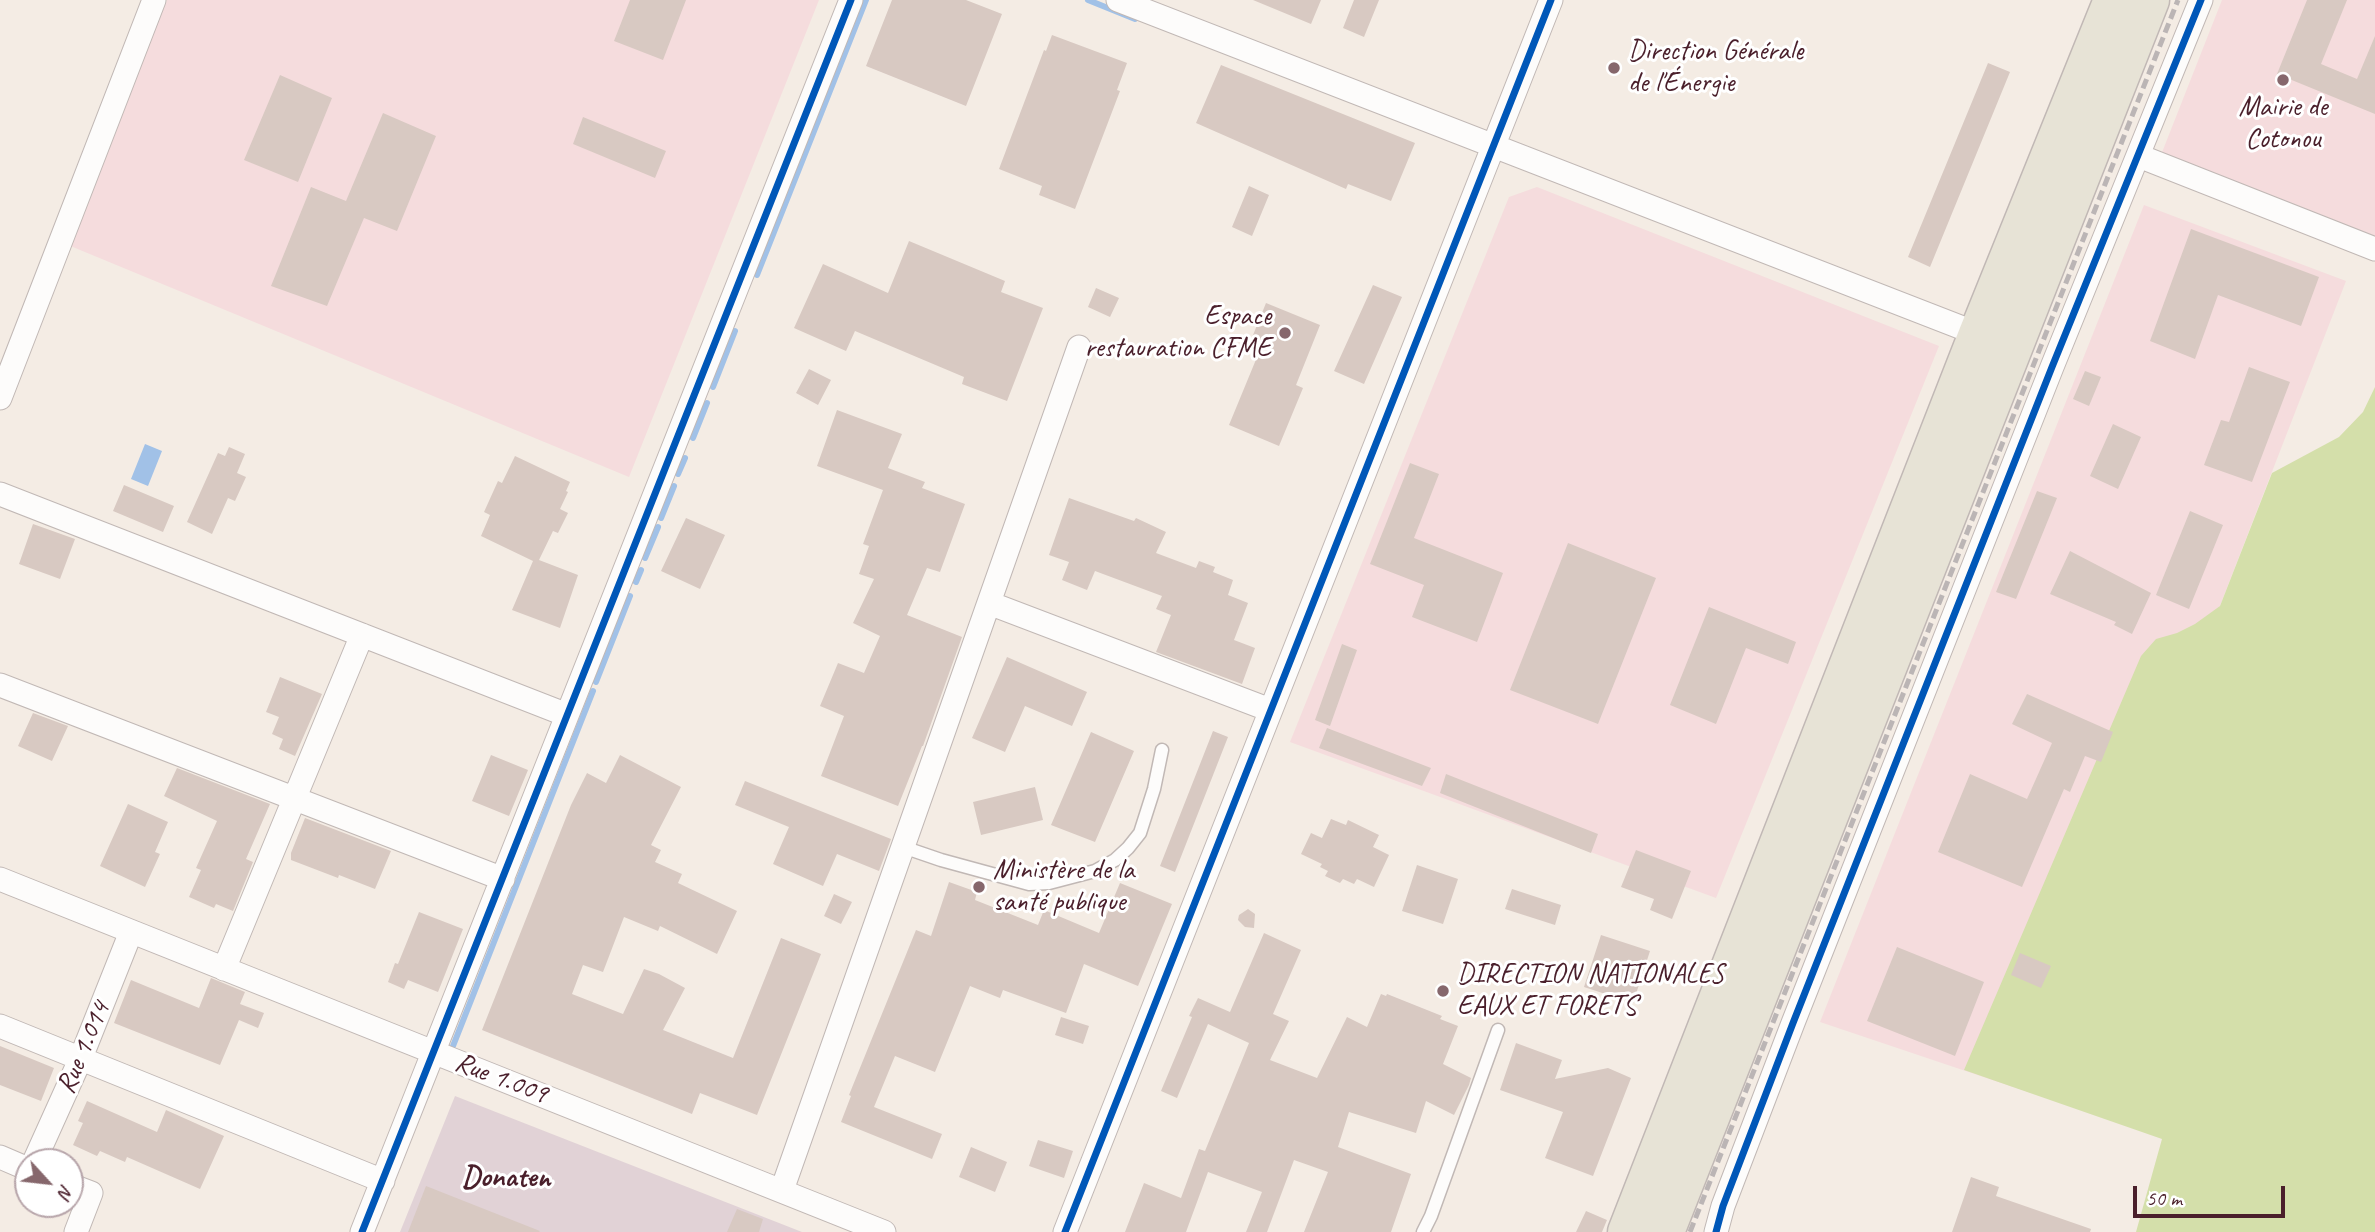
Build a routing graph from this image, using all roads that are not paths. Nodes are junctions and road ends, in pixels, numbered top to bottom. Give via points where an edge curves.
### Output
1 (154, 0) edge
2 (851, 0) edge
3 (1118, 0) edge
4 (1550, 0) edge
5 (2113, 0) edge
6 (2150, 0) edge
7 (2201, 0) edge
8 (1493, 145) junction
9 (2139, 156) junction
10 (2375, 249) edge
11 (1978, 334) junction
12 (1079, 347) dead end
13 (2013, 351) junction
14 (2052, 367) junction
15 (0, 398) edge
16 (0, 494) edge
17 (989, 603) junction
18 (362, 635) junction
19 (0, 685) edge
20 (1270, 710) junction
21 (568, 715) junction
22 (1162, 750) dead end
23 (295, 799) junction
24 (903, 847) junction
25 (502, 879) junction
26 (0, 880) edge
27 (131, 932) junction
28 (225, 970) junction
29 (0, 1026) edge
30 (1498, 1030) dead end
31 (433, 1053) junction
32 (80, 1060) junction
33 (40, 1148) edge
34 (383, 1181) junction
35 (782, 1190) junction
36 (362, 1232) edge
37 (884, 1232) edge
38 (1065, 1232) edge
39 (1423, 1232) edge
40 (1627, 1232) edge
41 (1665, 1232) edge
42 (1716, 1232) edge

1 - 15 street
2 - 21 street
3 - 8 street
4 - 8 street
5 - 11 highway
6 - 13 highway
7 - 9 street
8 - 11 street
8 - 20 street
9 - 10 street
9 - 14 street
11 - 40 highway
12 - 17 street
13 - 14 street
13 - 41 highway
14 - 42 street via 1788,1035
16 - 18 street
17 - 20 street
17 - 24 street
18 - 21 street
18 - 23 street
19 - 23 street
20 - 38 street
21 - 25 street
22 - 24 lane via 1140,833 1122,854 1095,871 1029,884
23 - 25 street
23 - 28 street
24 - 35 street
25 - 31 street
26 - 27 street, Rue 1.009
27 - 28 street, Rue 1.009
27 - 32 street, Rue 1.014
28 - 31 street, Rue 1.009
29 - 32 street
30 - 39 lane
31 - 34 street
31 - 35 street, Rue 1.009
32 - 33 street, Rue 1.014
32 - 34 street
34 - 36 street
35 - 37 street, Rue 1.009

